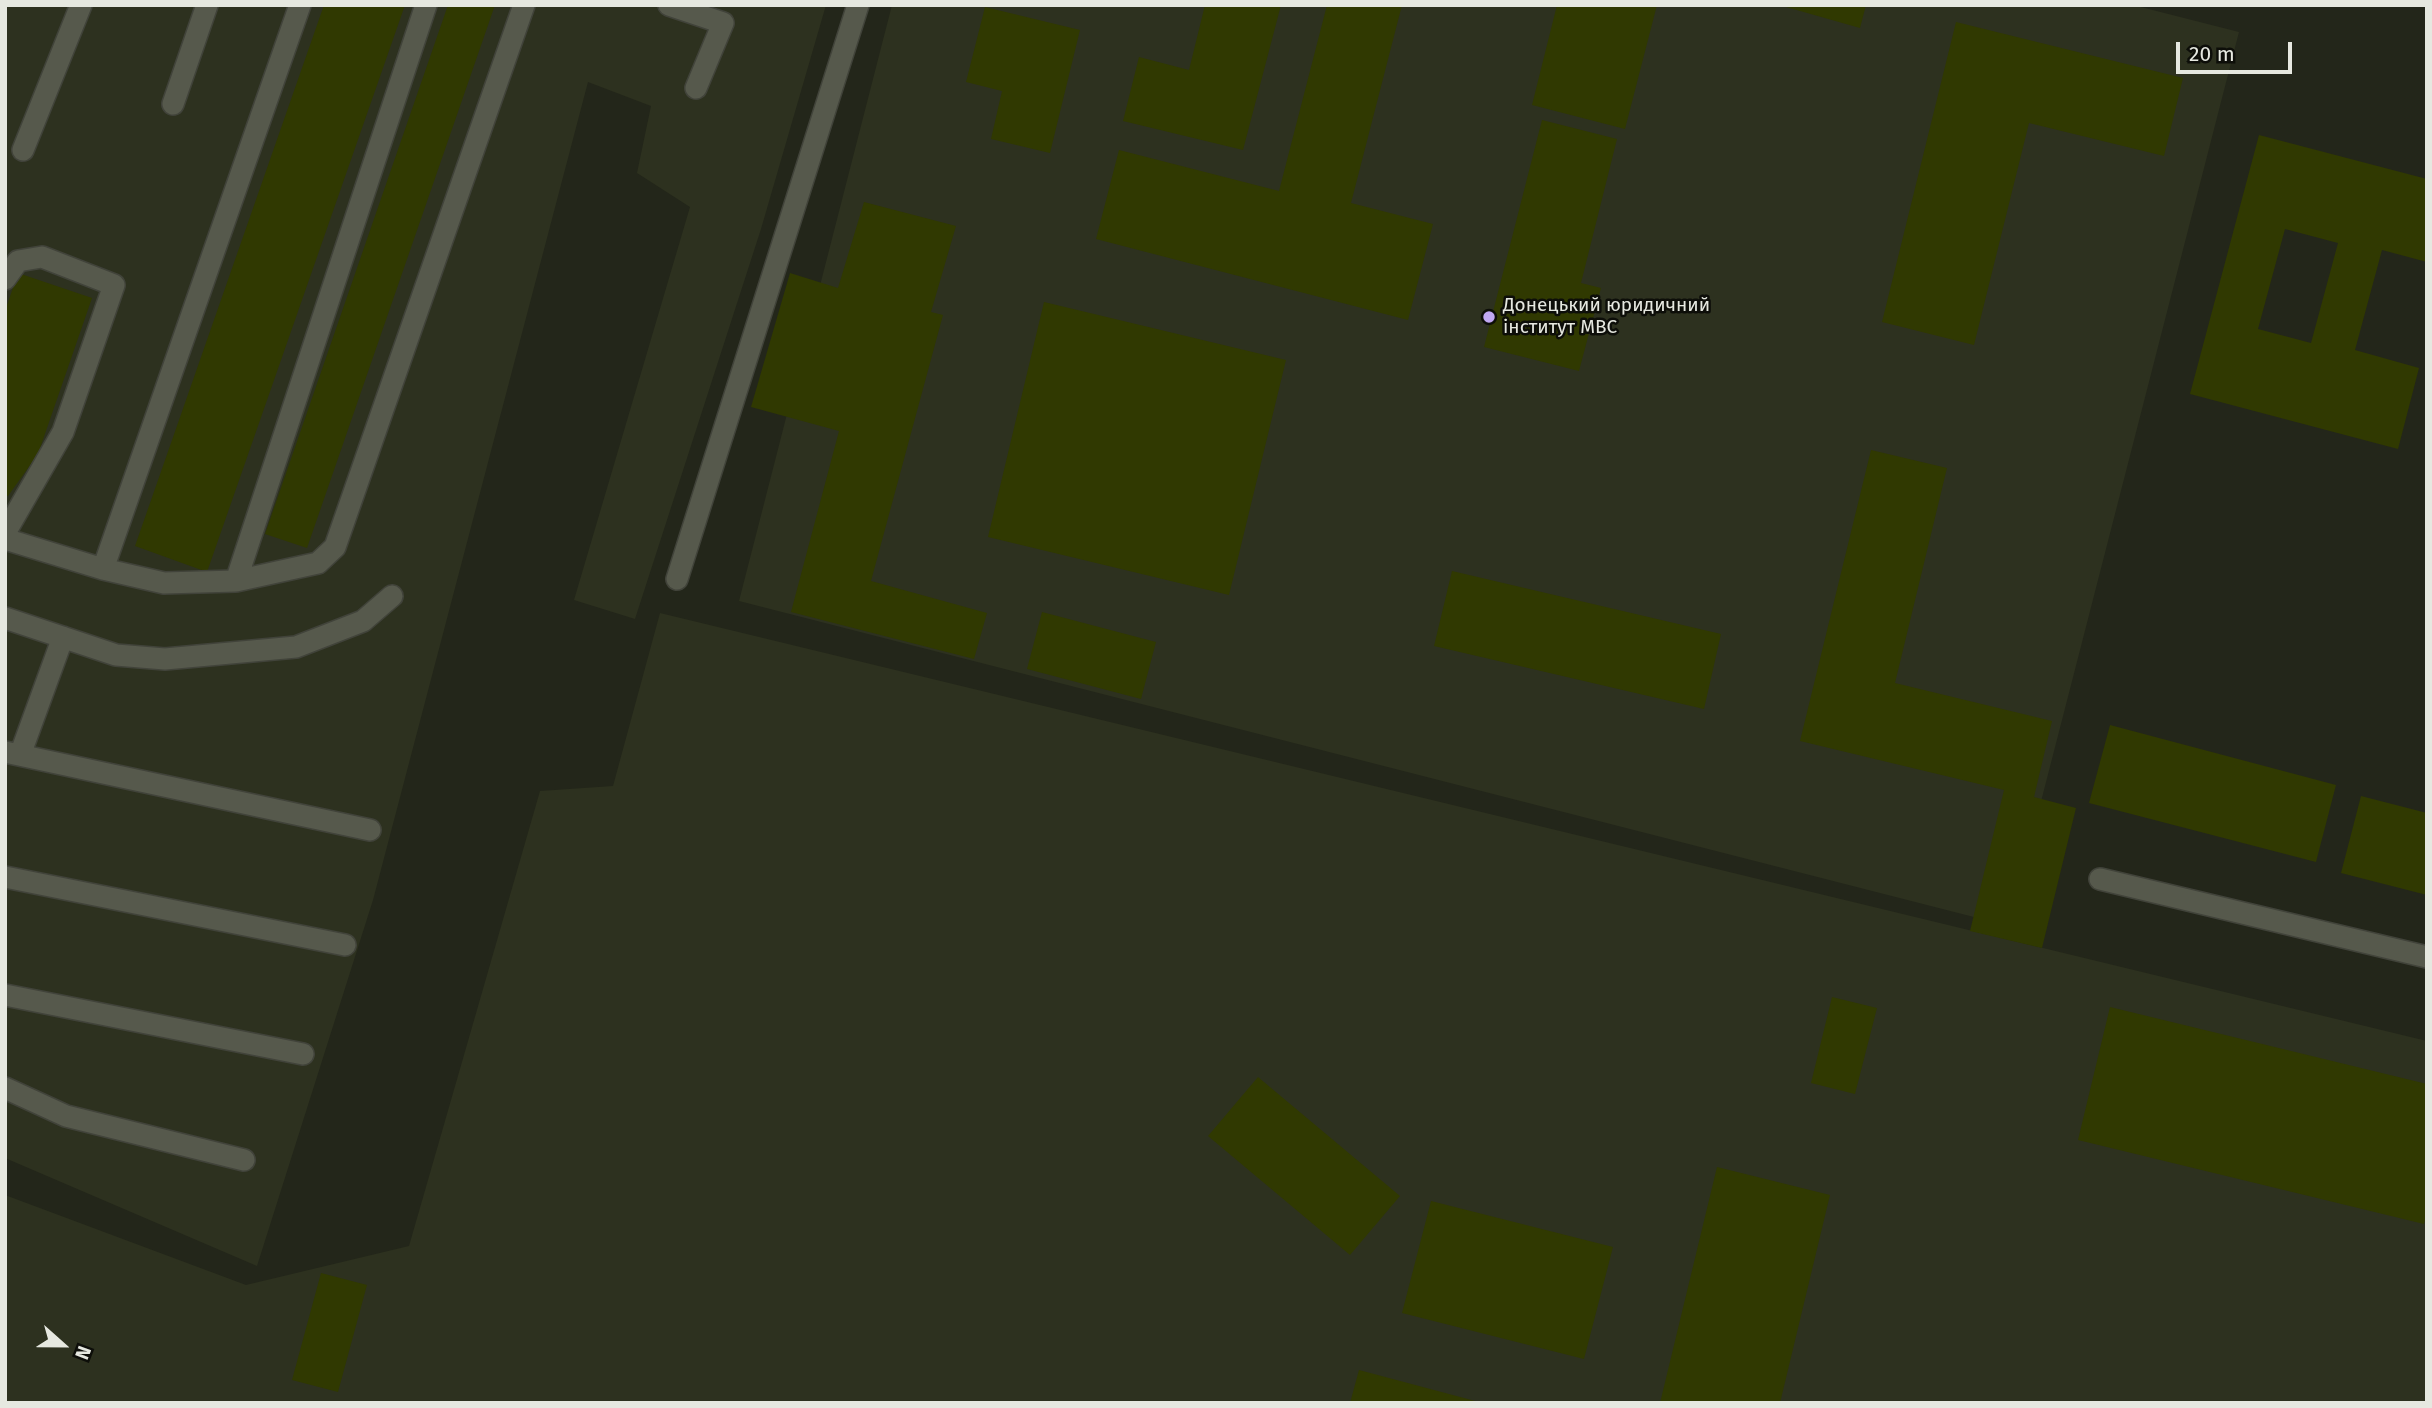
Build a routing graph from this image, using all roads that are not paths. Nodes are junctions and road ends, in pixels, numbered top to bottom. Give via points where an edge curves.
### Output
1 (81, 5) edge
2 (207, 5) edge
3 (300, 5) edge
4 (426, 5) edge
5 (524, 5) edge
6 (669, 5) edge
7 (858, 5) edge
8 (696, 88) dead end
9 (173, 104) dead end
10 (23, 150) dead end
11 (5, 279) edge
12 (5, 536) edge
13 (103, 569) junction
14 (677, 579) dead end
15 (236, 581) junction
16 (392, 596) dead end
17 (5, 618) edge
18 (63, 637) junction
19 (13, 754) edge
20 (370, 830) dead end
21 (5, 877) edge
22 (2100, 879) dead end
23 (345, 945) dead end
24 (2427, 957) edge
25 (5, 995) edge
26 (303, 1054) dead end
27 (5, 1088) edge
28 (244, 1160) dead end

1 - 10 lane
2 - 9 lane
3 - 13 lane
4 - 15 lane
5 - 15 lane via 335,547 318,563
6 - 8 lane via 723,23
7 - 14 lane
11 - 12 lane via 18,261 42,257 114,285 62,432
12 - 13 lane
13 - 15 lane via 164,583
16 - 18 lane via 363,621 296,647 165,659 116,655
17 - 18 lane
18 - 19 lane
19 - 20 lane
21 - 23 lane
22 - 24 lane
25 - 26 lane
27 - 28 lane via 66,1116

